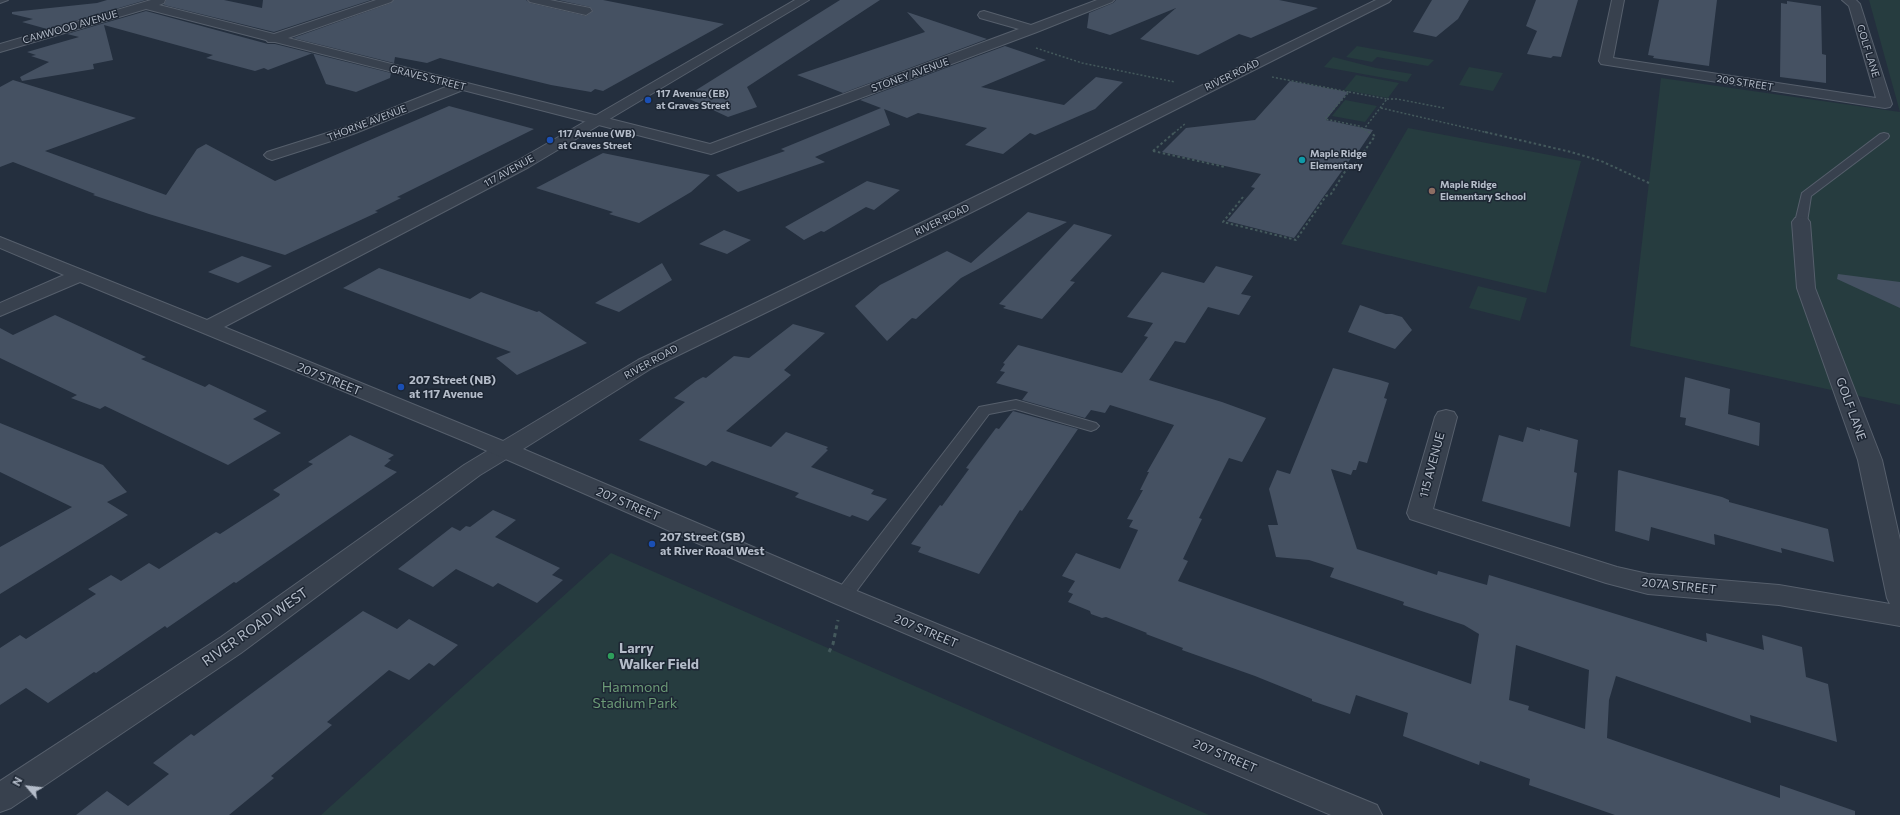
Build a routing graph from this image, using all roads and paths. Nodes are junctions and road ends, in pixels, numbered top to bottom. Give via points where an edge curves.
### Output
1 (4, 0) edge
2 (164, 0) edge
3 (387, 0) edge
4 (534, 0) edge
5 (803, 0) edge
6 (1108, 0) edge
7 (1385, 0) edge
8 (1618, 0) edge
9 (1848, 0) edge
10 (0, 1) edge
11 (145, 5) junction
12 (586, 10) dead end
13 (984, 15) dead end
14 (1034, 29) junction
15 (272, 39) junction
16 (1007, 39) junction
17 (4, 44) edge
18 (1269, 77) dead end
19 (461, 86) junction
20 (1205, 88) junction
21 (1349, 92) junction
22 (1387, 99) junction
23 (1885, 104) joint
24 (1381, 108) junction
25 (1444, 108) dead end
26 (597, 120) junction
27 (1186, 123) dead end
28 (1364, 129) junction
29 (1884, 136) dead end
30 (711, 149) joint
31 (272, 155) dead end
32 (1225, 167) dead end
33 (1649, 183) dead end
34 (1243, 197) dead end
35 (1801, 222) joint
36 (0, 242) edge
37 (79, 274) junction
38 (0, 310) edge
39 (207, 328) junction
40 (1446, 417) dead end
41 (1091, 426) dead end
42 (505, 450) junction
43 (1419, 513) joint
44 (843, 596) junction
45 (1900, 598) edge
46 (1900, 616) edge
47 (829, 652) dead end
48 (0, 798) edge
49 (1366, 815) edge

1 - 10 lane
2 - 11 street, CAMWOOD AVENUE
3 - 15 street
4 - 12 street
5 - 26 street, 117 AVENUE
6 - 14 street, STONEY AVENUE
7 - 20 street, RIVER ROAD
8 - 23 street, 209 STREET via 1606,61
9 - 23 street, GOLF LANE via 1854,4
11 - 15 street, GRAVES STREET
11 - 17 street, CAMWOOD AVENUE
13 - 14 street
14 - 16 street, STONEY AVENUE
15 - 19 street, GRAVES STREET
16 - 20 path via 1082,63
16 - 30 street, STONEY AVENUE
18 - 21 path
19 - 26 street, GRAVES STREET
19 - 31 street, THORNE AVENUE via 348,131
20 - 42 street, RIVER ROAD via 962,210 645,364
21 - 22 path
21 - 28 path via 1325,119
22 - 24 path
22 - 25 path
24 - 28 path
24 - 33 path via 1571,152 1601,161
26 - 30 street, GRAVES STREET
26 - 39 street, 117 AVENUE via 484,185
27 - 32 path via 1153,152
28 - 34 path via 1375,136 1353,167 1346,170 1331,194 1326,196 1296,240 1223,222
29 - 35 lane via 1806,196
35 - 45 street, GOLF LANE via 1806,288 1870,460
36 - 37 street, 207 STREET
37 - 38 street
37 - 39 street, 207 STREET
39 - 42 street, 207 STREET
40 - 43 street, 115 AVENUE
41 - 44 lane via 1016,404 984,410
42 - 44 street, 207 STREET
42 - 48 street, RIVER ROAD WEST via 472,470 231,645
43 - 46 street, 207A STREET via 1615,576 1648,584 1779,595
44 - 47 path via 834,644
44 - 49 street, 207 STREET

